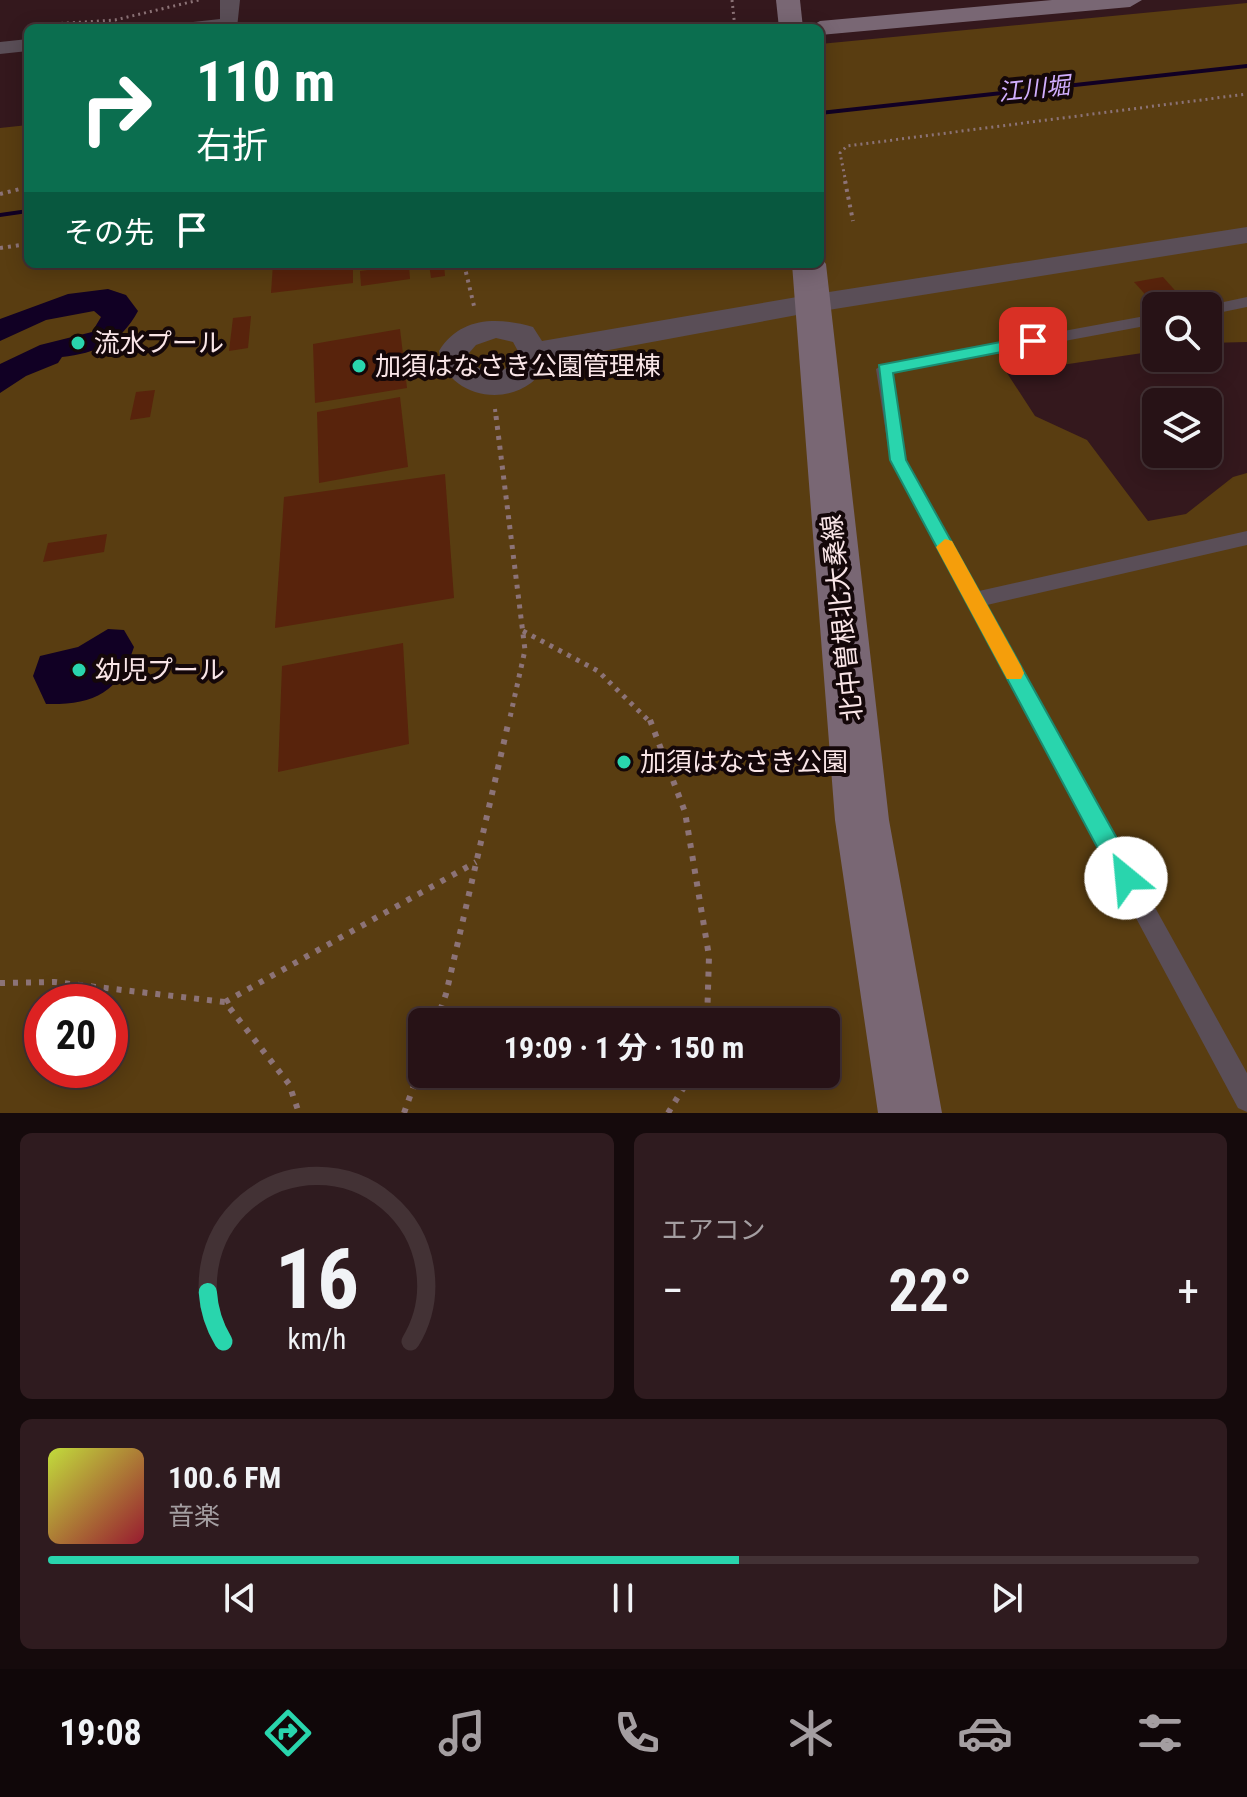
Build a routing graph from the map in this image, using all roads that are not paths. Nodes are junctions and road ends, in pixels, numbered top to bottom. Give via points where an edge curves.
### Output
1 (230, 0) edge
2 (788, 0) edge
3 (1130, 0) edge
4 (230, 24) edge
5 (791, 24) edge
6 (824, 28) edge
7 (24, 38) edge
8 (0, 48) edge
9 (1247, 235) edge
10 (810, 284) edge
11 (1247, 302) edge
12 (1222, 307) edge
13 (1142, 322) edge
14 (534, 353) junction
15 (1247, 538) edge
16 (974, 600) junction
17 (1247, 1099) edge
18 (910, 1113) edge

1 - 4 street
2 - 5 main road
3 - 6 main road
7 - 8 street
9 - 10 street
10 - 14 street
10 - 18 main road, 北中曽根北大桑線 via 862,820
11 - 12 lane
13 - 16 lane via 884,369 898,460
14 - 14 street via 523,334 495,328 480,330 457,346 453,357 463,377 492,384 522,374
15 - 16 lane
16 - 17 lane

